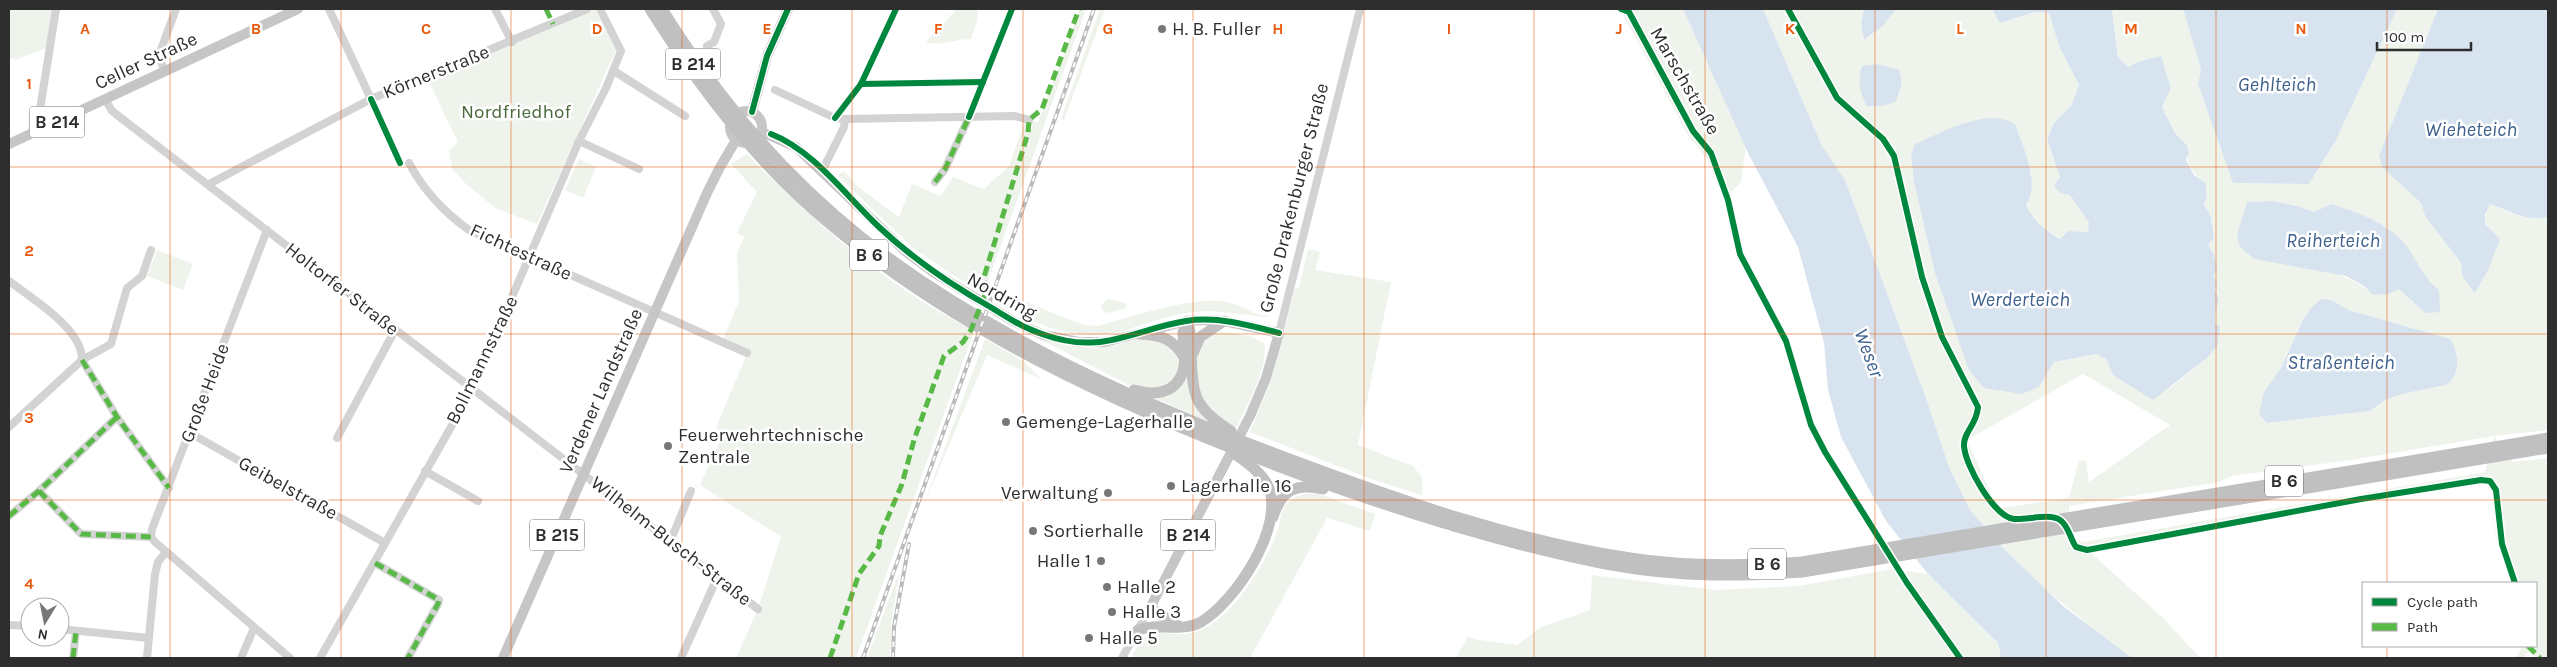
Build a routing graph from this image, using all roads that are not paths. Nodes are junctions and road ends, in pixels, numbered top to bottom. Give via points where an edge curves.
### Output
1 (56, 9) edge
2 (176, 9) edge
3 (298, 9) edge
4 (329, 9) edge
5 (495, 9) edge
6 (587, 9) edge
7 (600, 9) edge
8 (650, 9) edge
9 (656, 9) edge
10 (662, 9) edge
11 (713, 9) edge
12 (788, 9) edge
13 (1360, 9) edge
14 (1621, 9) edge
15 (512, 42) junction
16 (708, 46) dead end
17 (164, 71) junction
18 (614, 71) junction
19 (775, 90) dead end
20 (370, 99) junction
21 (104, 100) junction
22 (752, 112) junction
23 (685, 116) dead end
24 (733, 117) junction
25 (969, 118) junction
26 (845, 119) junction
27 (1029, 120) dead end
28 (39, 130) junction
29 (762, 132) junction
30 (736, 140) junction
31 (579, 141) junction
32 (9, 144) edge
33 (409, 164) dead end
34 (639, 168) dead end
35 (822, 171) junction
36 (782, 172) junction
37 (935, 182) dead end
38 (209, 184) junction
39 (267, 230) junction
40 (151, 250) dead end
41 (530, 257) junction
42 (9, 281) edge
43 (655, 313) junction
44 (1187, 321) junction
45 (1224, 321) junction
46 (990, 328) junction
47 (395, 330) junction
48 (1140, 334) junction
49 (1279, 334) junction
50 (747, 353) dead end
51 (1188, 357) junction
52 (82, 360) junction
53 (1100, 379) junction
54 (472, 390) junction
55 (117, 417) junction
56 (9, 427) edge
57 (190, 433) junction
58 (337, 438) dead end
59 (1228, 438) junction
60 (2548, 438) edge
61 (1242, 448) junction
62 (2548, 448) edge
63 (2493, 451) junction
64 (1825, 452) dead end
65 (425, 471) junction
66 (584, 474) junction
67 (1332, 484) junction
68 (169, 488) junction
69 (39, 491) junction
70 (691, 491) dead end
71 (478, 501) dead end
72 (9, 516) edge
73 (2077, 522) junction
74 (1268, 527) junction
75 (151, 537) junction
76 (670, 542) junction
77 (386, 543) junction
78 (166, 552) junction
79 (374, 563) junction
80 (717, 578) junction
81 (1150, 608) junction
82 (758, 609) dead end
83 (1179, 626) junction
84 (254, 628) junction
85 (70, 630) edge
86 (1138, 630) junction
87 (76, 631) junction
88 (149, 638) junction
89 (73, 658) edge
90 (147, 658) edge
91 (241, 658) edge
92 (290, 658) edge
93 (320, 658) edge
94 (408, 658) edge
95 (504, 658) edge
96 (681, 658) edge
97 (1122, 658) edge

1 - 28 street
2 - 17 street via 160,54
3 - 17 main road, Celler Straße / B 214
4 - 20 street
5 - 15 street
6 - 15 street, Körnerstraße
7 - 18 street, Bollmannstraße via 621,51
8 - 36 highway, B 6 via 713,100
9 - 24 main road, B 214 via 687,57
10 - 36 highway, B 6 via 719,92
11 - 16 street via 720,24 714,42
12 - 22 main road via 768,56
13 - 49 street, Große Drakenburger Straße
14 - 64 street, Marschstraße via 1629,12 1688,122 1711,153 1728,200 1740,254 1786,341 1812,425
15 - 20 street, Körnerstraße
17 - 21 main road, Celler Straße / B 214
18 - 23 street
18 - 31 street, Bollmannstraße
19 - 26 street via 835,118
20 - 38 street, Körnerstraße
21 - 28 main road, Celler Straße / B 214
21 - 38 street, Holtorfer Straße via 112,111
22 - 24 main road via 742,111
22 - 29 main road via 762,122
24 - 30 main road via 730,131
25 - 26 street
25 - 27 street via 1015,116
25 - 37 street via 945,169
26 - 35 street
28 - 32 main road, Celler Straße / B 214
29 - 30 main road via 751,143
29 - 35 main road, Nordring via 796,147
30 - 43 main road, Verdener Landstraße / B 215 via 718,169
31 - 34 street
31 - 41 street, Bollmannstraße
33 - 41 street, Fichtestraße via 418,180 459,223
35 - 48 main road, Nordring via 905,250 933,272 1037,332 1068,340 1105,342
36 - 46 highway, B 6 via 827,222 883,266
38 - 39 street, Holtorfer Straße
39 - 47 street, Holtorfer Straße
39 - 57 street, Große Heide
40 - 52 street via 142,276 127,288 111,344
41 - 43 street, Fichtestraße
41 - 54 street, Bollmannstraße
42 - 52 street via 56,317 82,351
43 - 50 street, Fichtestraße
43 - 66 main road, Verdener Landstraße / B 215
44 - 45 main road, Nordring
44 - 48 main road, Nordring
44 - 51 highway, B 6 via 1183,333
45 - 49 main road, Nordring
45 - 51 highway via 1200,337
46 - 53 highway, B 6
46 - 59 highway, B 6 via 1087,385
47 - 54 street, Holtorfer Straße
47 - 58 street
48 - 51 highway via 1154,334 1172,340
49 - 81 main road, Große Drakenburger Straße / B 214 via 1250,416
51 - 53 highway, B 6 via 1178,382 1160,393 1143,393
51 - 59 highway via 1197,399 1204,412
52 - 55 street
52 - 56 street
53 - 59 highway, B 6
54 - 65 street, Bollmannstraße
54 - 66 street, Holtorfer Straße
55 - 68 street
55 - 69 street
57 - 68 street, Große Heide
57 - 77 street, Geibelstraße
59 - 61 highway
59 - 61 highway
60 - 63 highway, B 6
61 - 67 highway, B 6
61 - 67 highway, B 6 via 1258,448
61 - 74 highway via 1268,486 1271,498
62 - 63 highway, B 6
63 - 73 highway, B 6
65 - 71 street
65 - 77 street, Bollmannstraße
66 - 76 street, Wilhelm-Busch-Straße
66 - 95 main road, Verdener Landstraße / B 215
67 - 73 highway, B 6 via 1550,542 1594,552 1675,563 1744,565 1802,562
67 - 73 highway, B 6 via 1363,498 1505,541 1591,561 1720,576 1802,572
67 - 74 highway via 1303,486 1289,491 1280,500
68 - 75 street, Große Heide
69 - 72 street
69 - 75 street via 81,534
70 - 76 street
74 - 83 highway via 1254,562 1229,598 1200,623
75 - 78 street
76 - 80 street, Wilhelm-Busch-Straße
77 - 79 street, Bollmannstraße
78 - 84 street
78 - 88 street via 158,562 155,574
79 - 93 street, Bollmannstraße
79 - 94 street via 439,600
80 - 82 street, Wilhelm-Busch-Straße
80 - 96 street
81 - 83 highway
81 - 86 street
83 - 86 highway
84 - 91 street
84 - 92 street
85 - 87 street
86 - 97 street
87 - 88 street
87 - 89 street
88 - 90 street

